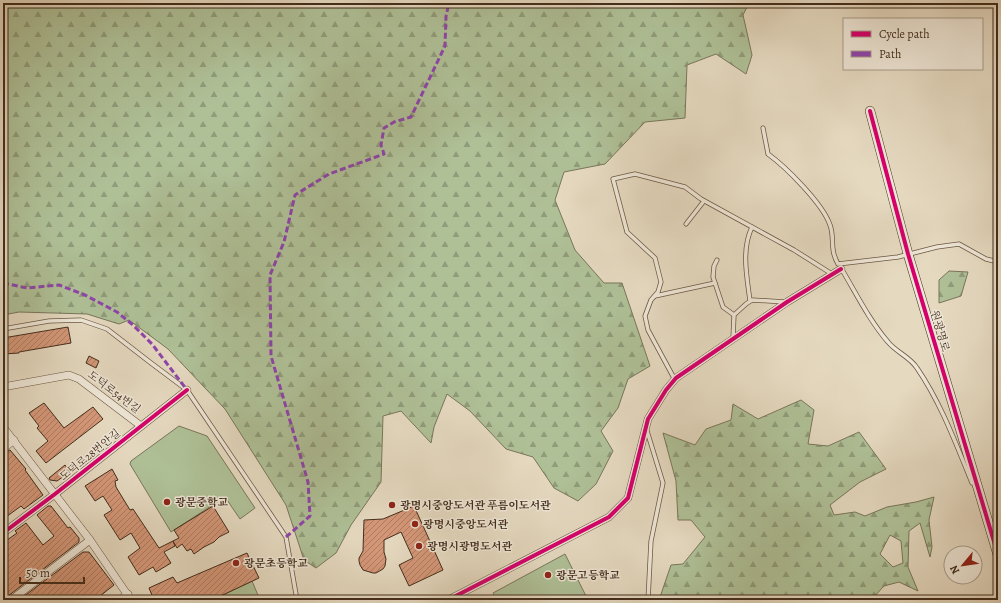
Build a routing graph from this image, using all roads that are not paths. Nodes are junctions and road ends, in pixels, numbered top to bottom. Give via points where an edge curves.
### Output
1 (870, 111) dead end
2 (763, 128) dead end
3 (704, 201) junction
4 (686, 224) dead end
5 (752, 227) junction
6 (908, 254) junction
7 (718, 260) dead end
8 (998, 262) edge
9 (839, 266) junction
10 (832, 274) junction
11 (715, 282) junction
12 (655, 296) junction
13 (750, 301) junction
14 (787, 302) junction
15 (734, 315) junction
16 (3, 329) edge
17 (733, 339) junction
18 (675, 380) junction
19 (3, 387) edge
20 (187, 390) junction
21 (141, 426) junction
22 (3, 427) edge
23 (646, 427) junction
24 (14, 440) junction
25 (3, 449) edge
26 (55, 494) junction
27 (988, 523) junction
28 (3, 533) edge
29 (90, 540) junction
30 (998, 555) edge
31 (129, 597) edge
32 (12, 600) edge
33 (119, 600) edge
34 (297, 600) edge
35 (448, 600) edge
36 (648, 600) edge

1 - 6 street, 원광명로
2 - 9 lane via 768,154 784,167 825,214 831,226 832,252
3 - 4 lane
3 - 5 lane
3 - 12 lane via 685,187 635,174 613,179 627,232 655,258 661,282
5 - 10 lane
5 - 13 lane via 747,238 746,267
6 - 8 lane via 937,246 959,244 986,259
6 - 9 lane
6 - 27 street, 원광명로
7 - 11 lane via 714,266
9 - 10 street
9 - 27 lane via 876,328 891,347 916,366 927,383 956,444
10 - 14 street
11 - 12 lane
11 - 15 lane via 724,307
12 - 18 lane via 645,316 648,330
13 - 14 lane
13 - 15 lane
14 - 17 street
15 - 17 lane
16 - 20 lane via 49,321 81,320 107,329
17 - 18 street
18 - 23 street via 648,419
19 - 21 street, 도덕로54번길 via 69,376 79,379
20 - 21 street, 도덕로28번안길
20 - 34 lane via 286,537
21 - 26 street, 도덕로28번안길
22 - 24 street, 도덕로28번안길
23 - 35 street via 628,498 609,517
23 - 36 lane via 663,483 651,541
24 - 25 street
24 - 26 street, 도덕로28번안길
26 - 28 street, 도덕로28번안길
26 - 29 street, 도덕로28번안길
27 - 30 street, 원광명로
29 - 31 street, 도덕로28번안길
29 - 32 street
31 - 33 street

